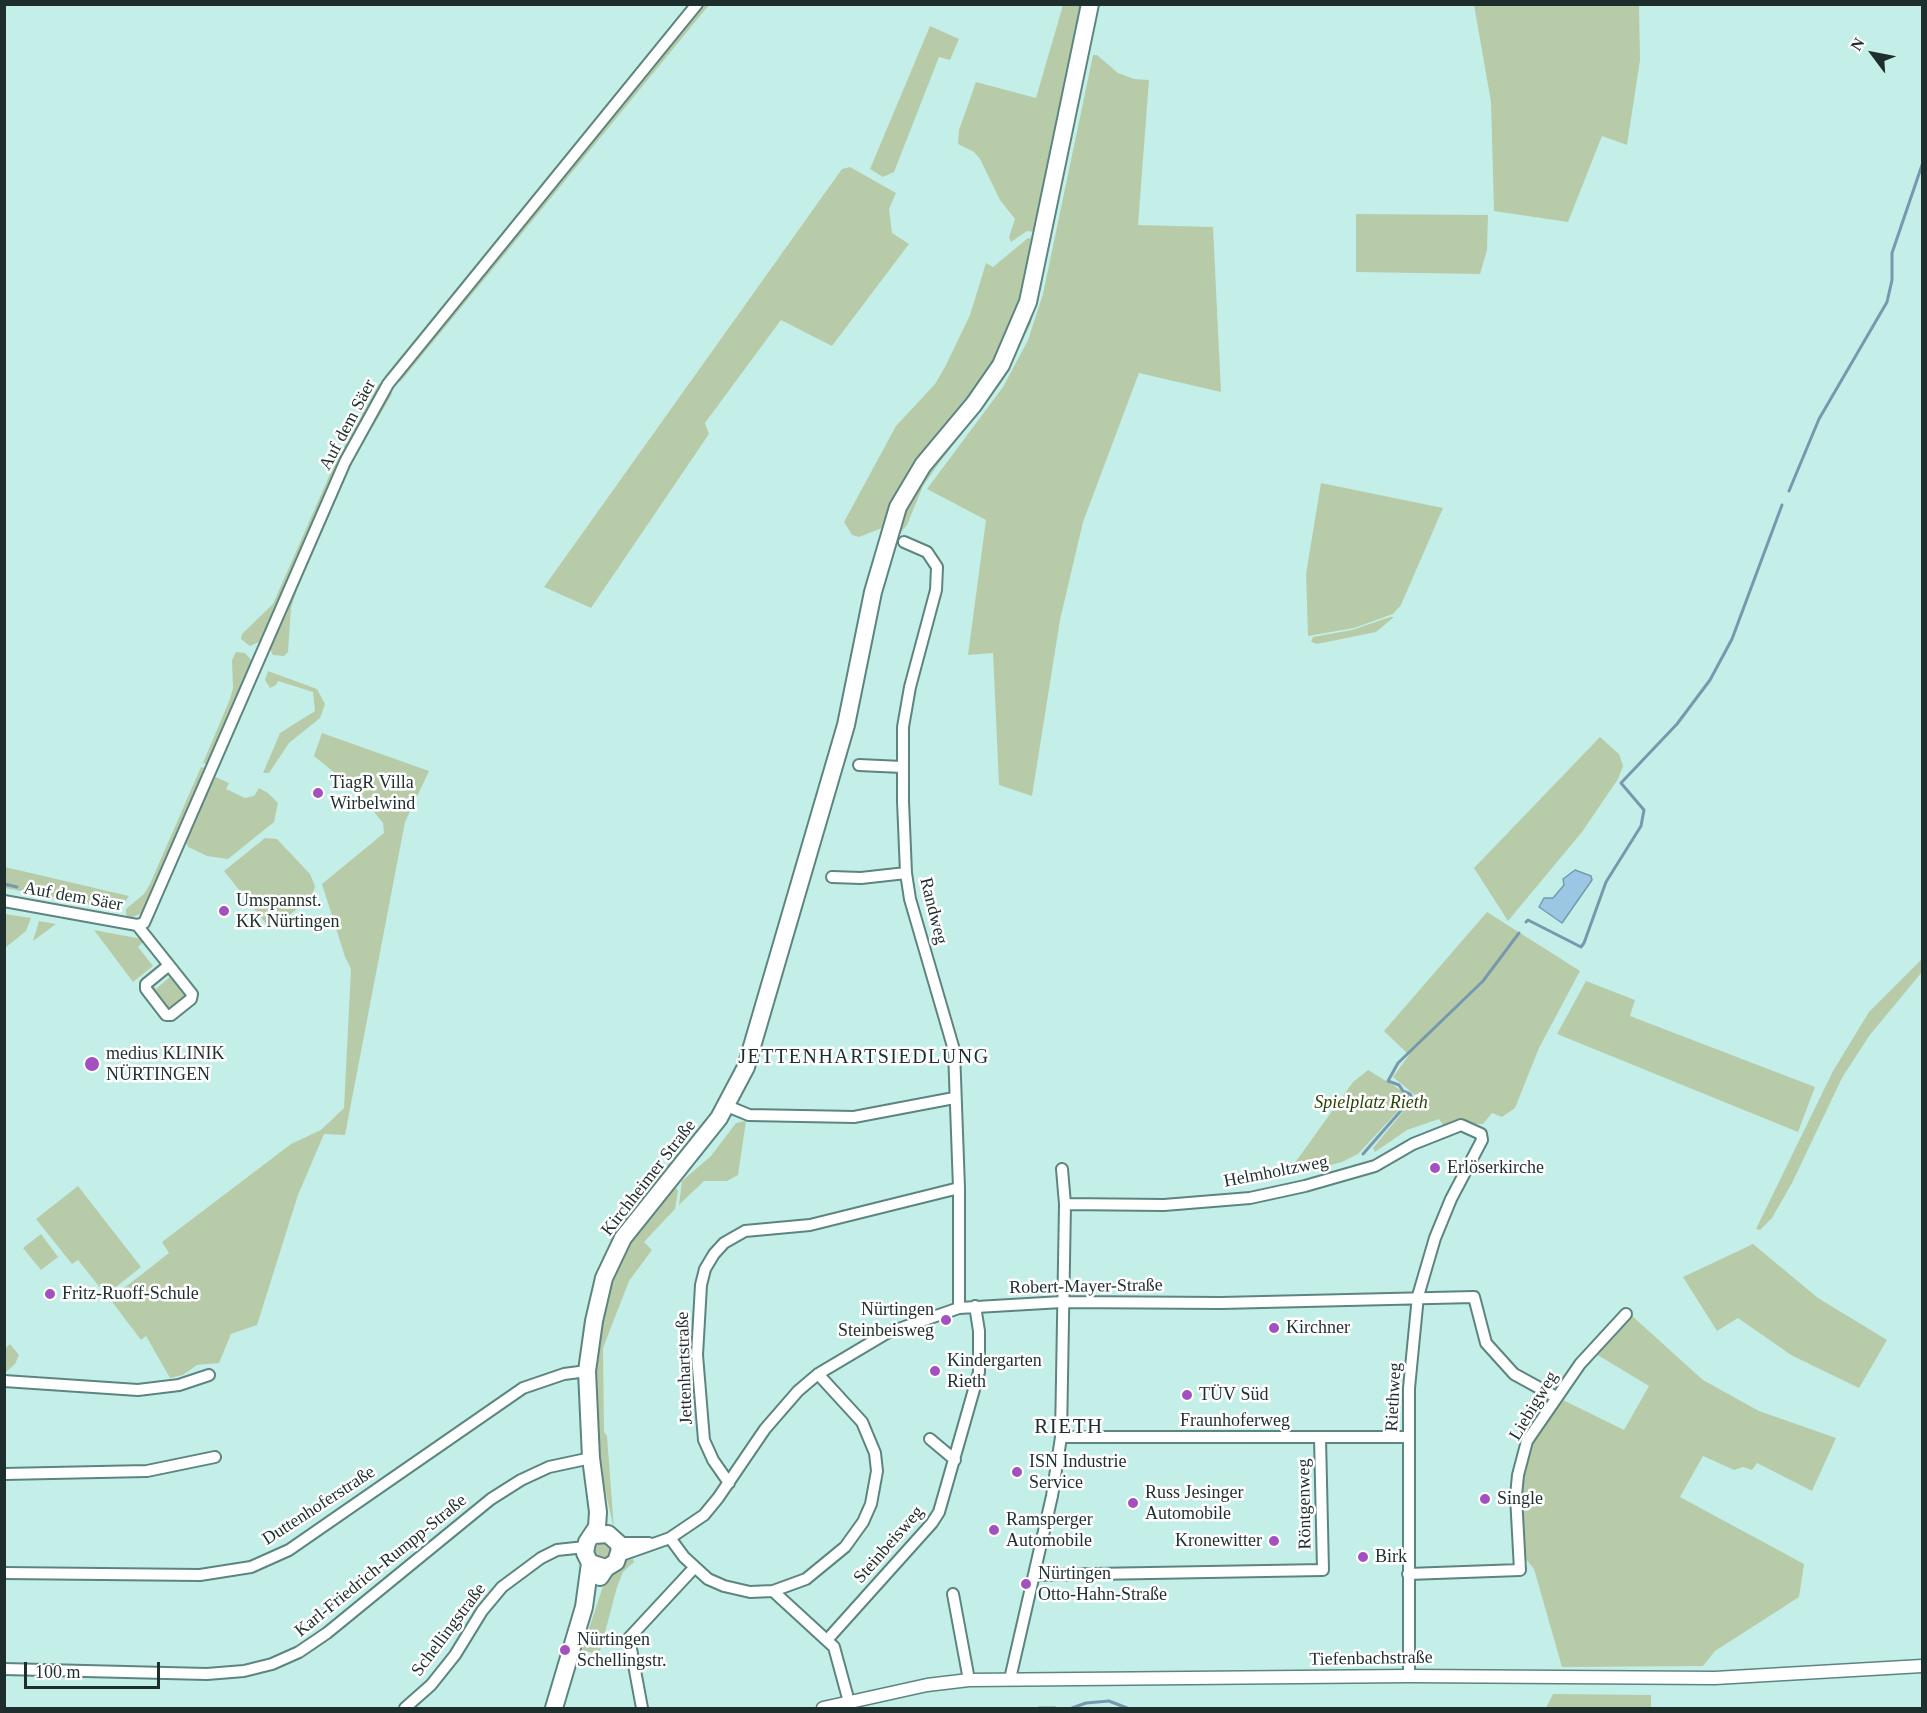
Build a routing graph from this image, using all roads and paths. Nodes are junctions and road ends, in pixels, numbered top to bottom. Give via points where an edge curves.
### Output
1 (697, 4) edge
2 (1090, 4) edge
3 (904, 542) dead end
4 (859, 765) dead end
5 (902, 766) junction
6 (906, 873) junction
7 (832, 877) dead end
8 (4, 901) edge
9 (136, 925) junction
10 (168, 966) junction
11 (954, 1098) junction
12 (727, 1106) junction
13 (1481, 1134) joint
14 (1062, 1169) dead end
15 (959, 1188) junction
16 (1065, 1204) junction
17 (1418, 1296) junction
18 (1062, 1302) junction
19 (975, 1306) junction
20 (959, 1308) junction
21 (1626, 1314) dead end
22 (587, 1371) junction
23 (818, 1374) junction
24 (209, 1376) dead end
25 (4, 1382) edge
26 (1556, 1396) junction
27 (1061, 1437) junction
28 (1408, 1437) junction
29 (1320, 1438) junction
30 (930, 1439) dead end
31 (215, 1457) dead end
32 (591, 1458) junction
33 (955, 1460) junction
34 (4, 1474) edge
35 (729, 1483) junction
36 (670, 1538) junction
37 (603, 1550) junction
38 (694, 1568) junction
39 (4, 1573) edge
40 (1408, 1574) junction
41 (1035, 1575) junction
42 (773, 1591) junction
43 (953, 1594) dead end
44 (827, 1640) junction
45 (1923, 1666) edge
46 (4, 1669) edge
47 (1409, 1676) junction
48 (1010, 1678) junction
49 (969, 1680) junction
50 (849, 1702) junction
51 (405, 1708) edge
52 (554, 1708) edge
53 (642, 1708) edge
54 (823, 1708) edge

1 - 9 street, Auf dem Säer via 388,384 345,462 148,916 144,923
2 - 12 main road, Kirchheimer Straße via 1021,322 988,385 923,465 898,507 873,592 846,725 746,1067
3 - 5 street, Randweg via 918,546 933,558 938,578 910,687
4 - 5 street
5 - 6 street, Randweg
6 - 7 street
6 - 11 street, Randweg via 954,1050
8 - 9 street, Auf dem Säer
9 - 10 street, Auf dem Säer
10 - 10 street, Auf dem Säer via 146,984 146,989 166,1015 171,1015 192,994
11 - 12 street via 854,1117 748,1115
11 - 15 street, Randweg
12 - 22 main road, Kirchheimer Straße via 703,1142 636,1221 614,1256 599,1296
13 - 16 street, Helmholtzweg via 1461,1125 1413,1144 1375,1166 1250,1198 1164,1205
13 - 17 street, Riethweg via 1482,1140 1435,1238
14 - 16 street
15 - 20 street, Randweg
15 - 35 street, Jettenhartstraße via 810,1225 745,1231 714,1254 701,1285 697,1355 704,1440
16 - 18 street
17 - 18 street, Robert-Mayer-Straße via 1221,1303
17 - 26 street, Robert-Mayer-Straße via 1474,1297 1486,1343 1514,1374
17 - 28 street, Riethweg
18 - 19 street, Robert-Mayer-Straße
18 - 27 street
19 - 20 street, Robert-Mayer-Straße
19 - 33 street, Steinbeisweg via 979,1372
20 - 23 street, Robert-Mayer-Straße via 887,1333
21 - 26 street, Liebigweg
22 - 32 main road, Kirchheimer Straße
22 - 39 street, Duttenhoferstraße via 523,1388 289,1550 251,1567 200,1575
23 - 35 street, Robert-Mayer-Straße via 765,1429
23 - 42 street via 849,1405 870,1438 876,1487 863,1522 845,1547 806,1579
24 - 25 street via 138,1390
26 - 40 street, Liebigweg via 1527,1442 1518,1475 1515,1513 1520,1570
27 - 29 street, Fraunhoferweg
27 - 41 street
28 - 29 street, Fraunhoferweg
28 - 40 street, Riethweg
29 - 41 street, Röntgenweg via 1323,1570
30 - 33 street
31 - 34 street via 147,1471
32 - 37 main road, Kirchheimer Straße
32 - 46 street, Karl-Friedrich-Rumpp-Straße via 549,1467 521,1480 492,1499 327,1633 272,1664 207,1674
33 - 44 street, Steinbeisweg via 932,1523
35 - 36 street, Robert-Mayer-Straße via 704,1515
36 - 37 street, Robert-Mayer-Straße
36 - 38 street
37 - 51 street, Schellingstraße via 557,1550 502,1587 482,1611 455,1656
37 - 52 main road, Kirchheimer Straße
38 - 42 street via 724,1586 750,1592
38 - 53 street via 629,1638
40 - 47 street, Riethweg
41 - 48 street
42 - 44 street
43 - 49 street
44 - 50 street via 834,1647
45 - 47 street, Tiefenbachstraße via 1680,1678
47 - 48 street, Tiefenbachstraße
48 - 49 street, Tiefenbachstraße
49 - 50 street, Tiefenbachstraße
50 - 54 street, Tiefenbachstraße

